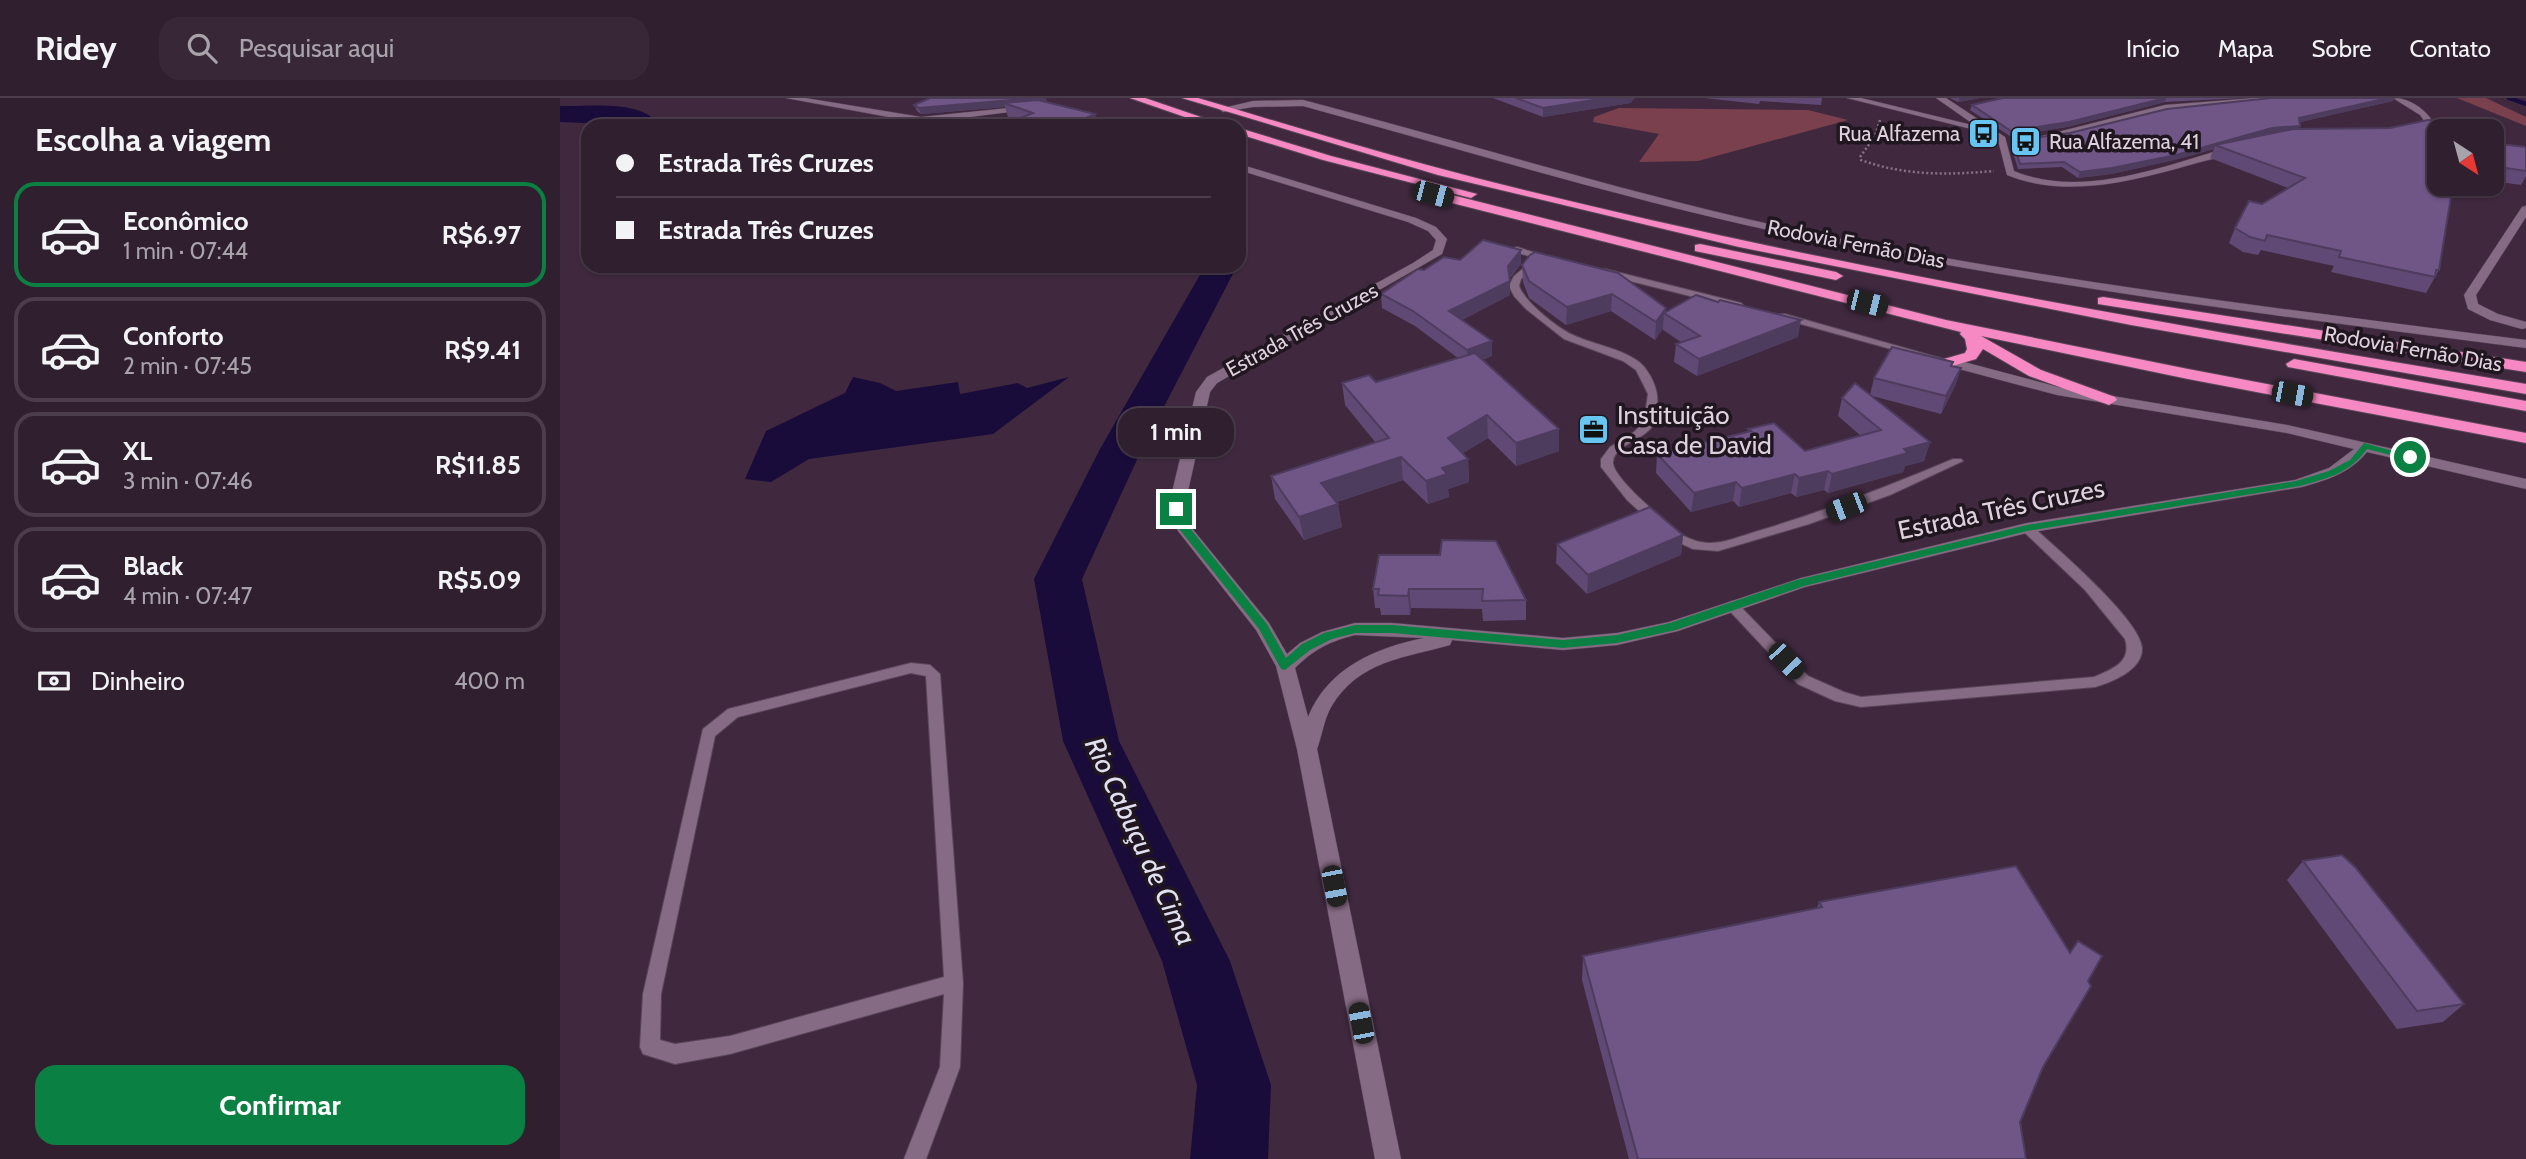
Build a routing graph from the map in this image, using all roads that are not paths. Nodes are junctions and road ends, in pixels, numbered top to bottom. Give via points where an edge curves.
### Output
1 (790, 98) edge
2 (1135, 98) edge
3 (1187, 98) edge
4 (1852, 98) edge
5 (1940, 98) edge
6 (2287, 98) edge
7 (2397, 98) edge
8 (1042, 108) edge
9 (1223, 109) junction
10 (1064, 112) edge
11 (915, 119) edge
12 (931, 119) edge
13 (1088, 119) edge
14 (1200, 119) edge
15 (2405, 130) edge
16 (1246, 133) edge
17 (1996, 134) junction
18 (2037, 138) edge
19 (2240, 148) edge
20 (1327, 158) junction
21 (1246, 169) edge
22 (2526, 209) edge
23 (1658, 225) junction
24 (1517, 250) edge
25 (1543, 256) junction
26 (1556, 260) edge
27 (1596, 270) edge
28 (1755, 309) edge
29 (1768, 312) edge
30 (1946, 324) junction
31 (2522, 325) dead end
32 (1972, 337) junction
33 (2526, 344) edge
34 (1949, 362) junction
35 (2526, 367) edge
36 (2526, 389) edge
37 (2109, 400) junction
38 (2526, 406) edge
39 (2526, 438) edge
40 (2364, 446) junction
41 (1957, 461) dead end
42 (2526, 484) edge
43 (2027, 528) junction
44 (1732, 606) junction
45 (1479, 637) junction
46 (1285, 666) junction
47 (1307, 750) junction
48 (954, 983) junction
49 (915, 1159) edge
50 (1388, 1159) edge

1 - 11 street
2 - 14 highway
3 - 9 highway, Rodovia Fernão Dias
4 - 17 street
5 - 17 street via 1961,107
6 - 18 street via 2165,108
7 - 15 street via 2423,113 2430,123
8 - 12 street
9 - 23 highway, Rodovia Fernão Dias via 1476,181
9 - 33 street via 1303,103 1651,200 1830,240 2037,276
10 - 13 street
16 - 20 highway, Rodovia Fernão Dias
17 - 19 street via 2009,141 2008,170 2017,177 2065,185 2103,181
20 - 30 highway via 1356,172 1483,208
20 - 38 highway, Rodovia Fernão Dias via 1749,260
21 - 46 street, Estrada Três Cruzes via 1412,220 1443,239 1438,252 1212,380 1203,392 1176,509 1184,528 1263,627
22 - 31 street via 2470,295 2472,306 2479,311
23 - 35 highway
23 - 36 highway, Rodovia Fernão Dias via 2080,311
24 - 25 lane
25 - 26 lane
25 - 41 lane via 1517,278 1517,294 1568,337 1628,359 1640,368 1653,394 1649,423 1614,449 1607,467 1631,498 1673,535 1698,546 1718,547 1805,522
27 - 28 lane
29 - 34 lane
30 - 32 highway
30 - 39 highway
32 - 34 highway via 1975,349 1971,356
32 - 37 highway via 2035,373
34 - 37 street
37 - 40 street
40 - 42 street
40 - 43 street, Estrada Três Cruzes via 2353,462 2297,484
43 - 44 street, Estrada Três Cruzes via 1801,583
43 - 44 lane via 2115,614 2135,640 2136,651 2114,675 2095,682 1861,702 1803,680
44 - 45 street, Estrada Três Cruzes via 1672,627 1617,639 1563,644
45 - 46 street, Estrada Três Cruzes via 1355,629 1306,647
45 - 47 street, Estrada Três Cruzes via 1426,643 1391,652 1361,667 1340,683 1324,704
46 - 47 street, Estrada Três Cruzes
47 - 50 street, Estrada Três Cruzes
48 - 48 lane via 730,1045 675,1054 650,1047 657,968 708,733 719,721 733,713 911,668 925,668 933,674
48 - 49 lane via 950,1067

